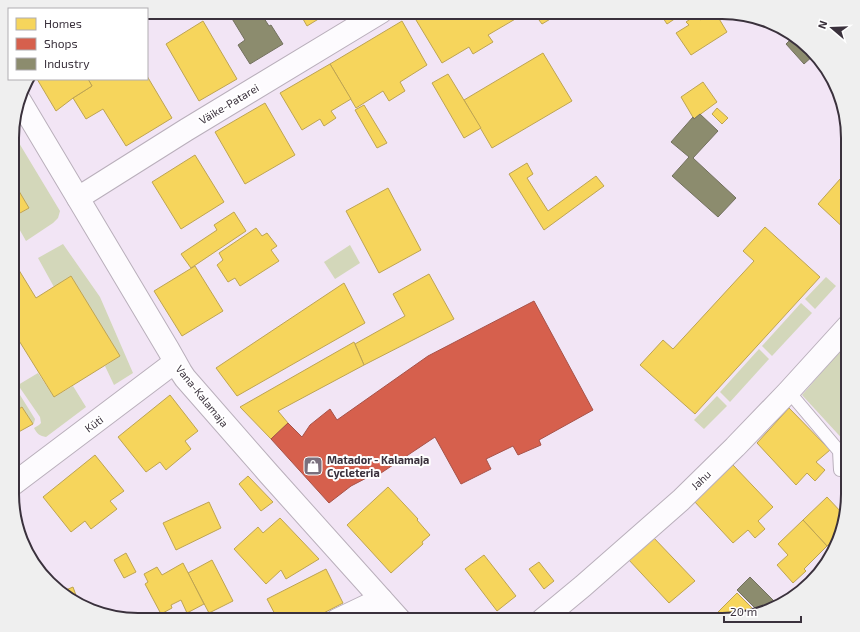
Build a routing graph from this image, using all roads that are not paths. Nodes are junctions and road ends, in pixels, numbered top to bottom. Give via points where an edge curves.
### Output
1 (363, 19) edge
2 (23, 106) edge
3 (78, 198) junction
4 (841, 334) edge
5 (175, 362) junction
6 (788, 392) junction
7 (840, 470) dead end
8 (19, 480) edge
9 (381, 599) junction
10 (352, 613) edge
11 (394, 613) edge
12 (550, 613) edge

1 - 3 street, Väike-Patarei
2 - 3 street, Vana-Kalamaja
3 - 5 street, Vana-Kalamaja
4 - 6 street, Jahu
5 - 8 street, Küti
5 - 9 street, Vana-Kalamaja via 195,389
6 - 7 lane via 839,452
6 - 12 street, Jahu via 735,447 632,545
9 - 10 street
9 - 11 street, Vana-Kalamaja

